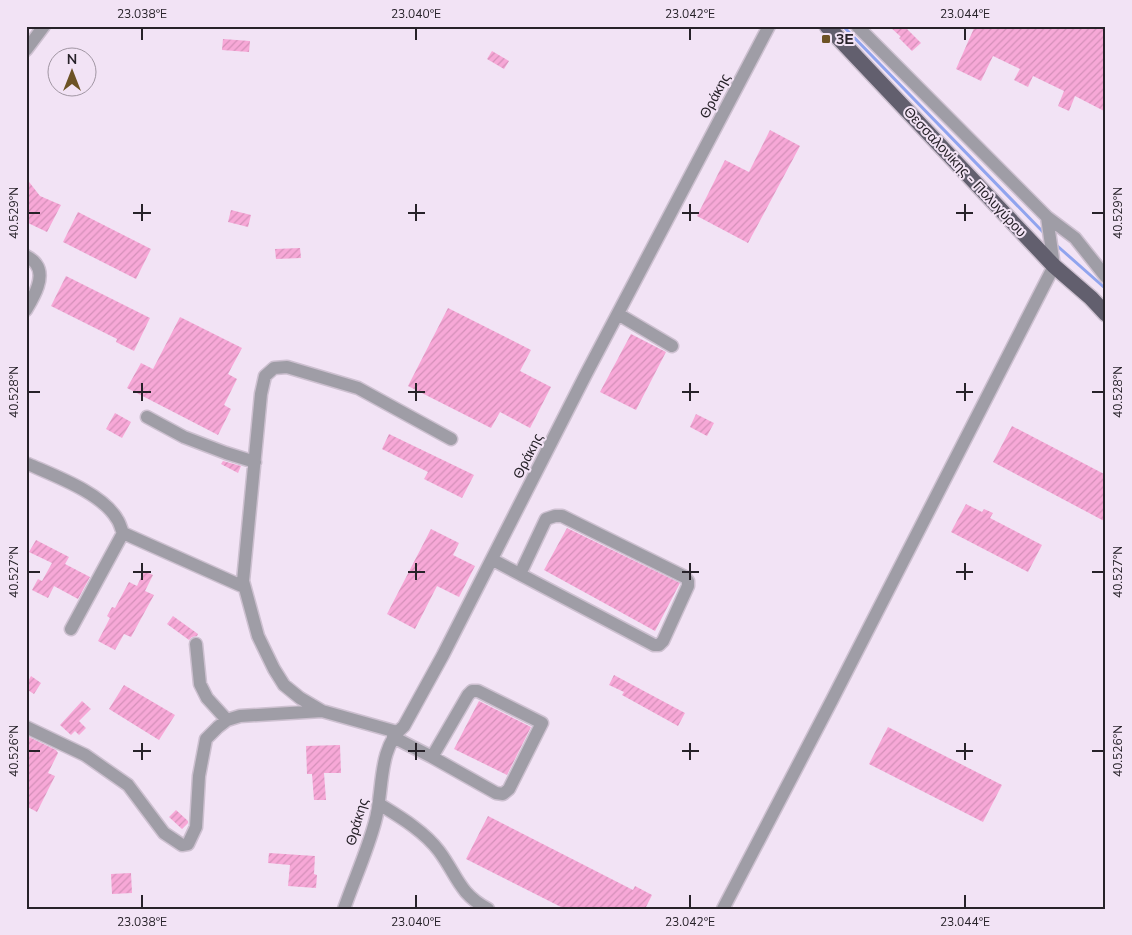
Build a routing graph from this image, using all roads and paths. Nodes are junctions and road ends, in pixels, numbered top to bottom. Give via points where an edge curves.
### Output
1 (44, 26) edge
2 (769, 26) edge
3 (827, 26) edge
4 (857, 26) edge
5 (26, 50) edge
6 (1047, 217) junction
7 (26, 256) edge
8 (1054, 266) junction
9 (1105, 273) edge
10 (26, 310) edge
11 (618, 314) junction
12 (1106, 314) edge
13 (672, 346) dead end
14 (147, 417) dead end
15 (451, 439) dead end
16 (255, 462) junction
17 (28, 464) dead end
18 (123, 533) junction
19 (492, 560) junction
20 (520, 574) junction
21 (244, 587) junction
22 (71, 629) dead end
23 (196, 644) dead end
24 (322, 711) junction
25 (228, 720) junction
26 (26, 727) edge
27 (395, 734) junction
28 (432, 757) junction
29 (379, 804) junction
30 (344, 909) edge
31 (488, 909) edge
32 (723, 909) edge

1 - 5 street
2 - 11 street, Θράκης
3 - 8 main road, Θεσσαλονίκης - Πολυγύρου
4 - 6 street
6 - 8 street
6 - 9 street via 1074,238
7 - 10 street via 36,262 40,276
8 - 12 main road, Θεσσαλονίκης - Πολυγύρου
8 - 32 street
11 - 13 street
11 - 19 street, Θράκης
14 - 16 street via 184,437
15 - 16 street via 358,388 287,367 274,368 265,376 261,394
16 - 21 street
17 - 18 street via 76,486 108,508
18 - 21 street
18 - 22 street
19 - 20 street
19 - 27 street, Θράκης via 404,726
20 - 20 street via 654,645 663,641 688,586 685,577 562,516 546,520
21 - 24 street via 258,636 284,685
23 - 25 street via 200,684 207,698
24 - 25 street via 247,715
24 - 27 street
25 - 26 street via 206,739 198,776 196,827 188,844 182,846 164,832 128,785 85,756
27 - 28 street
27 - 29 street, Θράκης via 387,751
28 - 28 street via 472,691 542,723 509,789 503,794
29 - 30 street, Θράκης
29 - 31 street via 409,822 439,850 462,890

